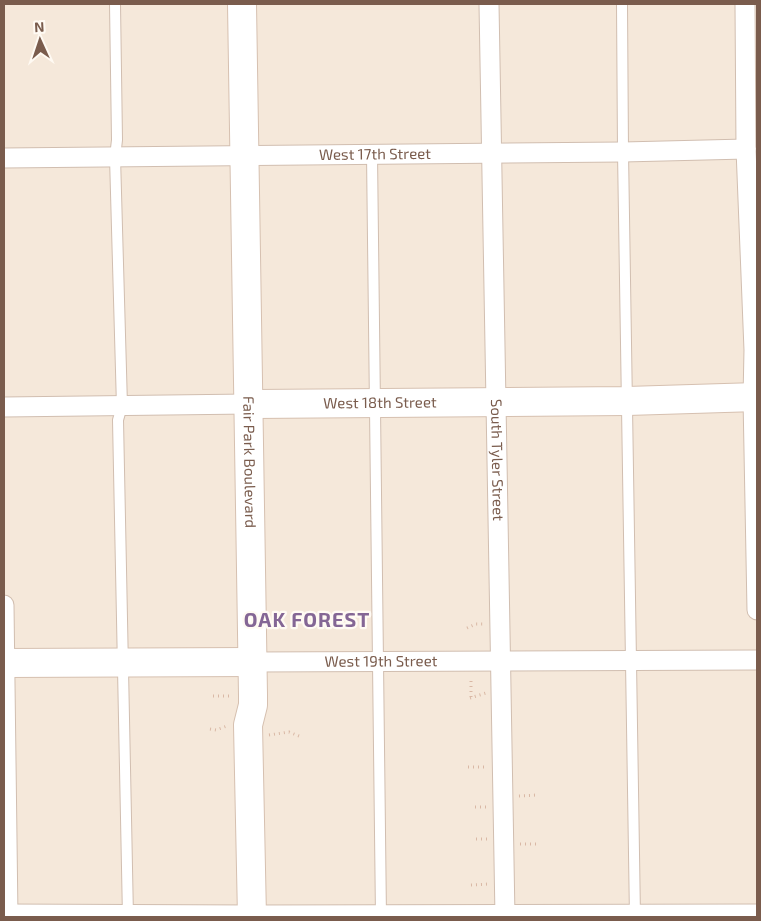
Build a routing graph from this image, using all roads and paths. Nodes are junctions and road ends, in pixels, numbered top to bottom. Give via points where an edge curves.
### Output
1 (115, 4) edge
2 (242, 4) edge
3 (489, 4) edge
4 (622, 4) edge
5 (745, 4) edge
6 (746, 149) junction
7 (622, 152) junction
8 (372, 154) junction
9 (492, 154) junction
10 (244, 156) junction
11 (114, 157) junction
12 (4, 158) edge
13 (755, 397) edge
14 (627, 400) junction
15 (497, 402) junction
16 (374, 403) junction
17 (249, 404) junction
18 (122, 406) junction
19 (4, 407) edge
20 (4, 605) edge
21 (757, 610) edge
22 (757, 660) edge
23 (501, 661) junction
24 (631, 661) junction
25 (123, 662) junction
26 (253, 662) junction
27 (378, 662) junction
28 (4, 663) edge
29 (471, 681) dead end
30 (471, 698) dead end
31 (249, 735) junction
32 (299, 736) dead end
33 (757, 914) edge
34 (6, 915) edge
35 (128, 915) edge
36 (381, 915) edge
37 (635, 915) edge
38 (252, 916) edge
39 (505, 916) edge

1 - 11 lane via 117,140
2 - 10 street, Fair Park Boulevard
3 - 9 street, South Tyler Street
4 - 7 lane
5 - 6 street
6 - 7 street, West 17th Street
6 - 13 street
7 - 9 street, West 17th Street
7 - 14 lane
8 - 9 street, West 17th Street
8 - 10 street, West 17th Street
8 - 16 lane
9 - 15 street, South Tyler Street
10 - 11 street, West 17th Street
10 - 17 street, Fair Park Boulevard
11 - 12 street, West 17th Street
11 - 18 lane
13 - 14 street, West 18th Street
13 - 21 street
14 - 15 street, West 18th Street
14 - 24 lane
15 - 16 street, West 18th Street
15 - 23 street, South Tyler Street
16 - 17 street, West 18th Street
16 - 27 lane
17 - 18 street, West 18th Street
17 - 26 street, Fair Park Boulevard
18 - 19 street, West 18th Street
18 - 25 lane via 118,420
20 - 28 street
22 - 24 street, West 19th Street
23 - 24 street, West 19th Street
23 - 27 street, West 19th Street
23 - 39 street, South Tyler Street
24 - 37 lane
25 - 26 street, West 19th Street
25 - 28 street, West 19th Street
25 - 35 lane
26 - 27 street, West 19th Street
26 - 31 street, Fair Park Boulevard
27 - 36 lane
28 - 34 street
29 - 30 path
31 - 32 path via 289,732
31 - 38 street, Fair Park Boulevard
33 - 37 street
34 - 35 street
35 - 38 street
36 - 38 street
36 - 39 street
37 - 39 street

